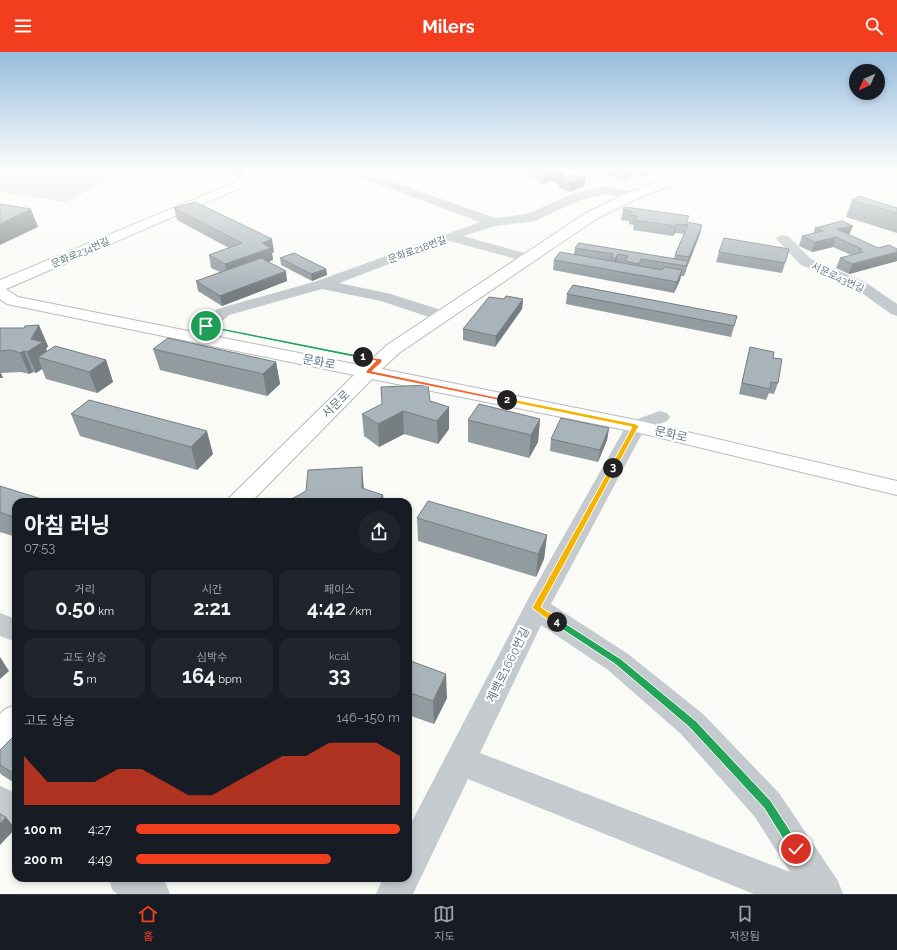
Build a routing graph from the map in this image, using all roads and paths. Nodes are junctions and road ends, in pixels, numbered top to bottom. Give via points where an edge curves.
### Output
1 (178, 210) edge
2 (461, 210) edge
3 (548, 210) edge
4 (601, 210) edge
5 (494, 222) junction
6 (451, 236) junction
7 (783, 239) dead end
8 (527, 258) junction
9 (322, 284) junction
10 (0, 286) edge
11 (0, 292) edge
12 (897, 298) edge
13 (881, 299) junction
14 (897, 311) edge
15 (441, 316) junction
16 (206, 326) junction
17 (374, 366) junction
18 (648, 421) junction
19 (897, 473) edge
20 (897, 488) edge
21 (242, 498) edge
22 (536, 608) junction
23 (0, 624) edge
24 (12, 629) edge
25 (12, 723) edge
26 (0, 735) edge
27 (460, 760) junction
28 (0, 802) edge
29 (12, 810) edge
30 (412, 858) edge
31 (132, 882) edge
32 (400, 882) edge
33 (152, 894) edge
34 (394, 894) edge
35 (800, 894) edge
36 (825, 894) edge

1 - 10 main road, 문화로234번길
2 - 5 street
3 - 5 street, 문화로218번길 via 530,218
4 - 8 main road, 서문로
5 - 6 street, 문화로218번길
6 - 8 street
6 - 9 street, 문화로218번길
7 - 13 street, 서문로43번길 via 806,262 860,285
8 - 15 main road, 서문로
9 - 15 street via 385,297
9 - 16 street, 문화로218번길 via 224,312
11 - 16 main road, 문화로 via 29,290
11 - 17 main road, 문화로 via 13,301
12 - 13 street
13 - 14 street, 서문로43번길
15 - 17 main road, 서문로 via 393,349
16 - 17 main road, 문화로
17 - 18 main road, 문화로
17 - 18 main road, 문화로 via 588,401
17 - 21 main road, 서문로
18 - 19 main road, 문화로
18 - 20 main road, 문화로
18 - 22 street, 계백로1660번길
22 - 27 street, 계백로1660번길
22 - 36 street via 618,662 692,724 767,804
23 - 24 street
25 - 26 main road
27 - 30 street, 계백로1660번길
27 - 35 street
28 - 29 street
31 - 33 street
32 - 34 street

